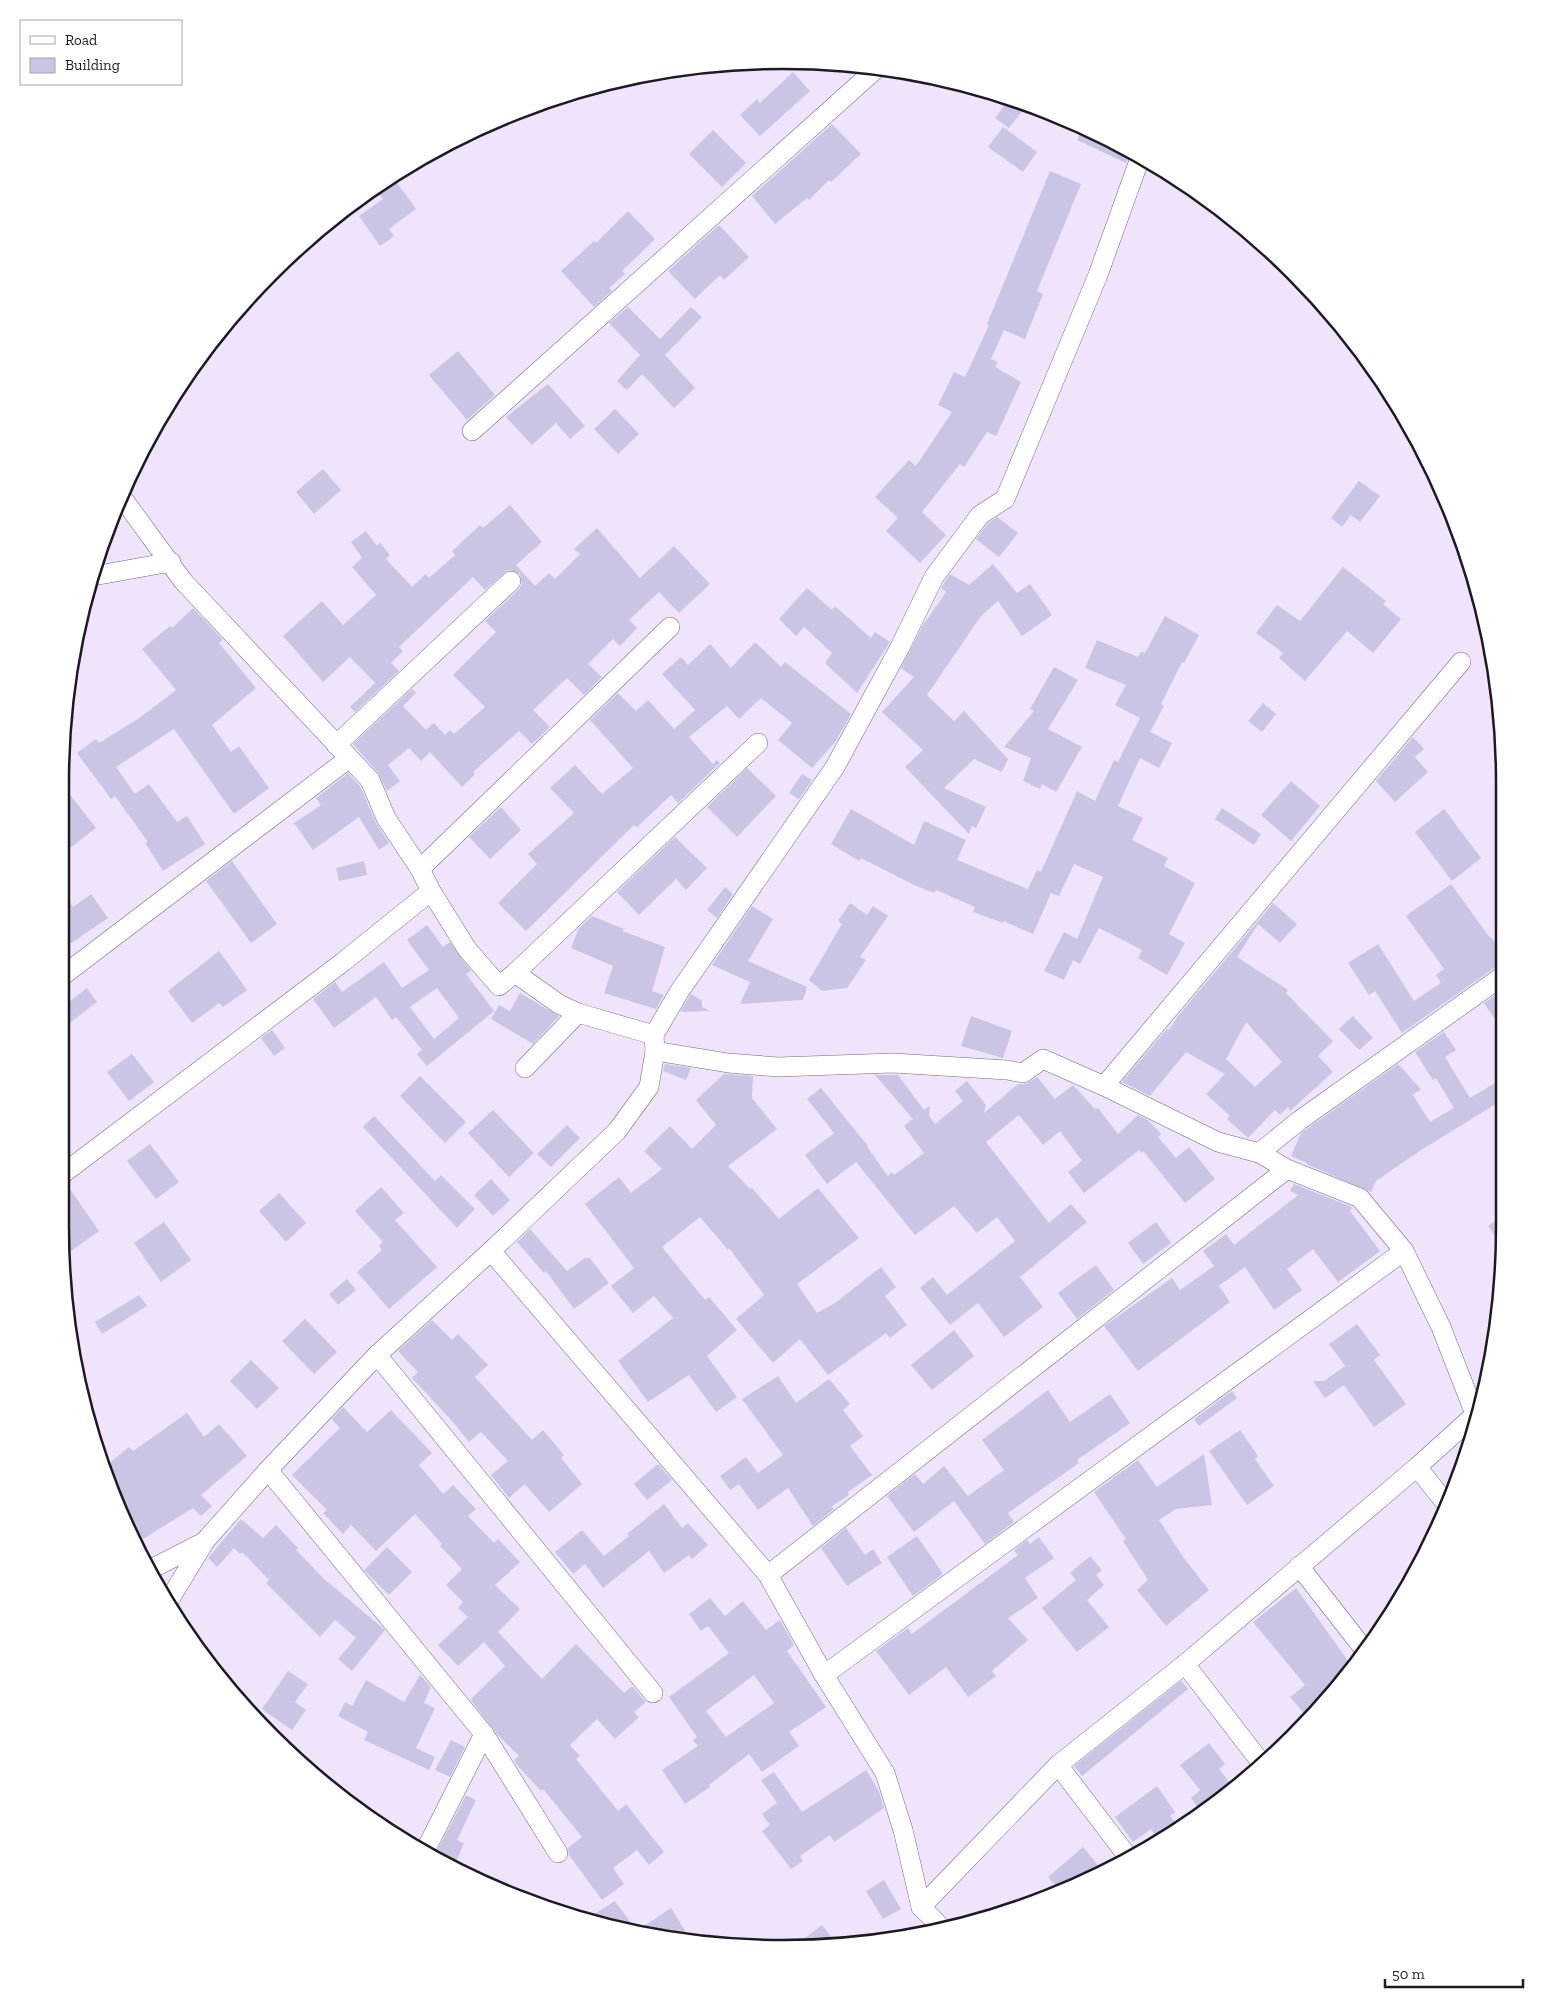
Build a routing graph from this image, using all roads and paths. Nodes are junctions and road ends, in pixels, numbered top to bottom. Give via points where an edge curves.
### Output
1 (870, 74) edge
2 (1138, 163) edge
3 (472, 431) dead end
4 (126, 503) edge
5 (171, 562) junction
6 (100, 575) edge
7 (511, 581) dead end
8 (670, 627) dead end
9 (1461, 662) dead end
10 (758, 743) dead end
11 (342, 752) junction
12 (420, 869) junction
13 (431, 891) junction
14 (69, 971) edge
15 (515, 973) junction
16 (1496, 981) edge
17 (578, 1013) junction
18 (655, 1043) junction
19 (525, 1068) dead end
20 (1104, 1086) junction
21 (1259, 1153) junction
22 (69, 1169) edge
23 (1287, 1169) junction
24 (492, 1251) junction
25 (1404, 1251) junction
26 (377, 1354) junction
27 (1473, 1406) edge
28 (1470, 1419) edge
29 (1417, 1467) junction
30 (268, 1470) junction
31 (1442, 1499) edge
32 (204, 1541) junction
33 (1298, 1566) junction
34 (155, 1567) edge
35 (768, 1575) junction
36 (172, 1596) edge
37 (1361, 1645) edge
38 (1185, 1664) junction
39 (824, 1675) junction
40 (653, 1693) dead end
41 (484, 1734) junction
42 (1258, 1758) edge
43 (1058, 1765) junction
44 (428, 1846) edge
45 (558, 1853) dead end
46 (1125, 1853) edge
47 (921, 1907) junction
48 (938, 1923) edge

1 - 3 street
2 - 18 street via 1098,275 1004,499 980,515 934,577 835,767 680,992
4 - 5 street
5 - 6 street
5 - 11 street via 183,581
7 - 11 street
8 - 12 street
9 - 20 street
10 - 15 street
11 - 12 street via 370,780 386,818
11 - 14 street
12 - 13 street
13 - 15 street via 468,949 498,986
13 - 22 street via 343,962
15 - 17 street via 559,1004
16 - 21 street via 1300,1120
17 - 18 street
17 - 19 street
18 - 20 street via 728,1062 778,1067 892,1063 1023,1073 1042,1059
18 - 24 street via 649,1086 617,1131
20 - 21 street via 1218,1142
21 - 23 street
23 - 25 street via 1360,1198
23 - 35 street
24 - 26 street
24 - 35 street
25 - 27 street via 1441,1327
25 - 39 street
26 - 30 street
26 - 40 street
28 - 29 street
29 - 31 street
29 - 33 street
30 - 32 street
30 - 41 street
32 - 34 street
32 - 36 street
33 - 37 street
33 - 38 street
35 - 39 street
38 - 42 street
38 - 43 street
39 - 47 street via 885,1773 903,1830
41 - 44 street
41 - 45 street
43 - 46 street
43 - 47 street
47 - 48 street

